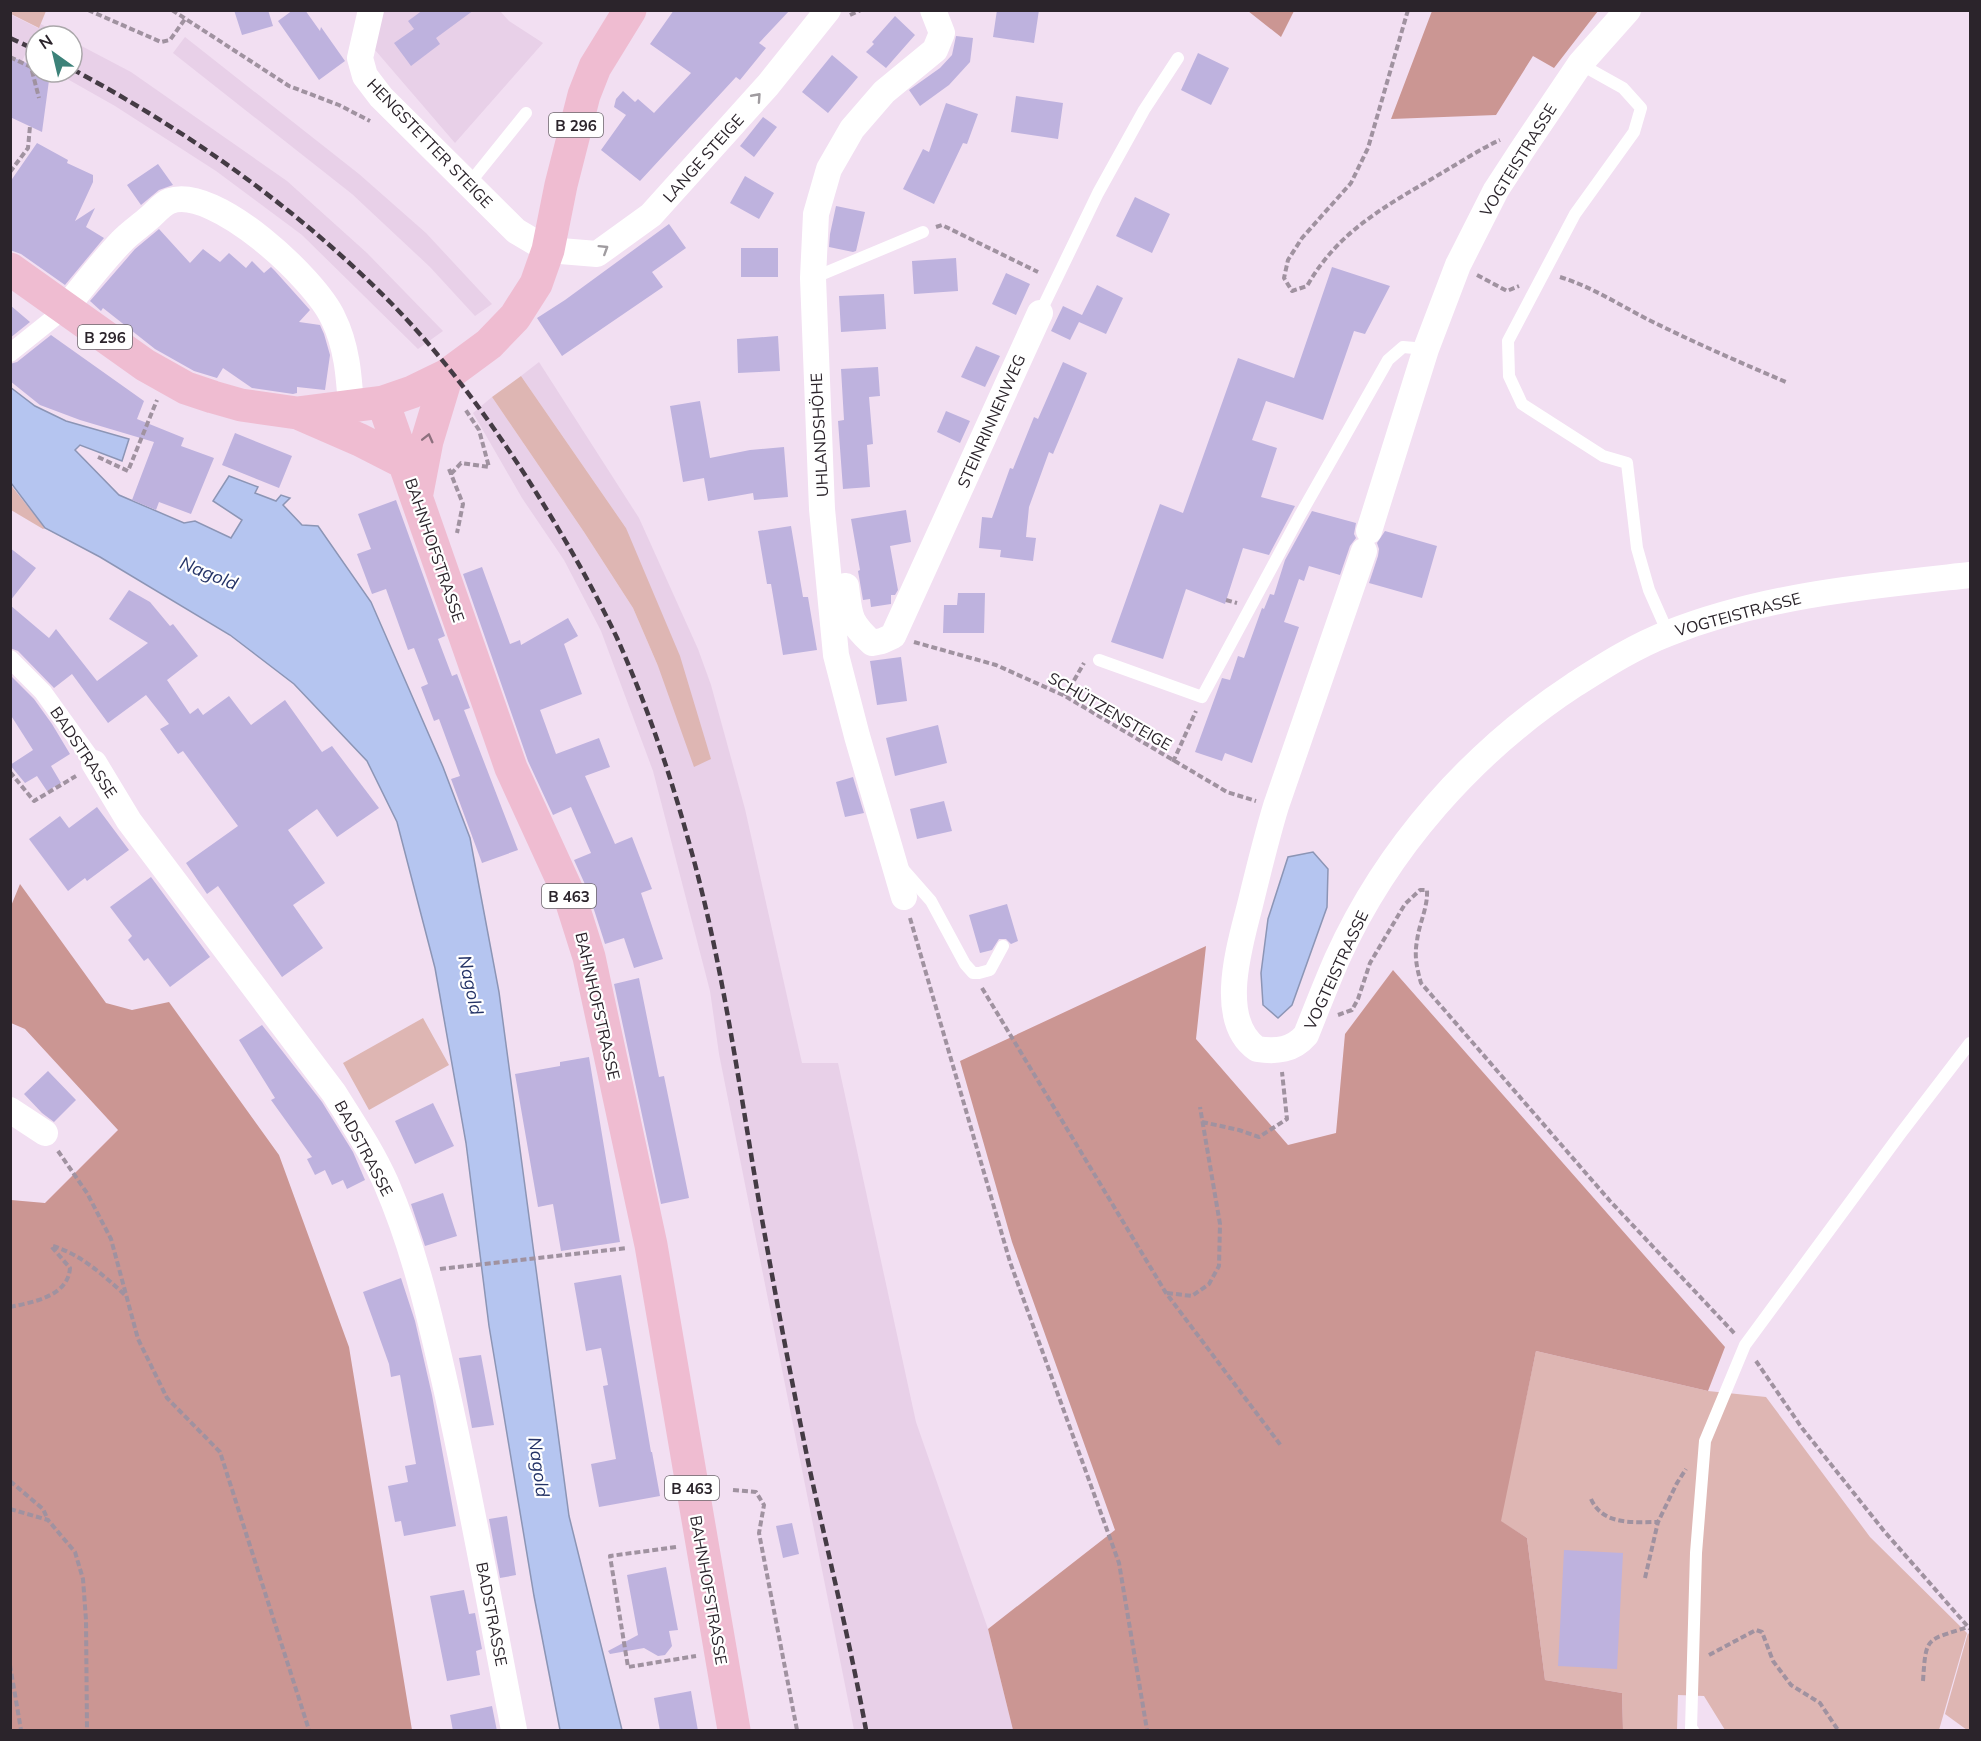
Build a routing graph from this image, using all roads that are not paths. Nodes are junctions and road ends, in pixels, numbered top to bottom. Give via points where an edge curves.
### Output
1 (371, 10) edge
2 (630, 10) edge
3 (828, 10) edge
4 (933, 10) edge
5 (1628, 10) edge
6 (1178, 58) dead end
7 (1580, 64) junction
8 (526, 113) dead end
9 (468, 185) junction
10 (923, 232) road end
11 (548, 250) junction
12 (10, 269) edge
13 (813, 278) junction
14 (65, 309) junction
15 (1040, 313) joint
16 (1426, 349) junction
17 (10, 353) edge
18 (454, 389) junction
19 (383, 402) junction
20 (351, 407) junction
21 (297, 413) junction
22 (405, 463) junction
23 (417, 495) junction
24 (822, 509) junction
25 (1971, 575) edge
26 (1668, 633) junction
27 (1093, 658) road end
28 (10, 659) edge
29 (94, 763) joint
30 (894, 858) junction
31 (904, 897) road end
32 (1003, 946) dead end
33 (1971, 1043) edge
34 (10, 1110) edge
35 (45, 1133) road end
36 (514, 1731) edge
37 (734, 1731) edge
38 (1693, 1731) edge

1 - 9 street, HENGSTETTER STEIGE via 360,58 365,76
2 - 11 main road, B 296 via 595,68 584,95
11 -> 3 street, LANGE STEIGE via 597,254 651,215 768,85
4 - 13 street, UHLANDSHÖHE via 942,33 935,50 884,92 852,129 830,169 816,214
5 - 7 street, VOGTEISTRASSE
6 - 15 lane, STEINRINNENWEG via 1098,193
7 - 16 street, VOGTEISTRASSE via 1496,190 1458,265
7 - 26 lane via 1623,88 1641,108 1634,132 1575,214 1508,341 1509,376 1522,404 1603,456 1627,463 1637,548 1649,590
8 - 9 lane
9 - 11 street, HENGSTETTER STEIGE via 516,231
10 - 13 lane
11 - 18 main road, B 296 via 536,284 515,317
12 - 14 main road, B 296
13 - 24 street, UHLANDSHÖHE
14 - 17 street
14 - 20 street via 122,240 168,202 184,198 207,205 242,224 293,265 320,296 334,318 347,356
14 - 21 main road, B 296 via 145,365 186,388 241,405
15 - 24 street, STEINRINNENWEG via 893,636 872,643 856,629 850,616 836,519
16 - 26 street, VOGTEISTRASSE via 1264,847 1234,985 1236,1016 1243,1035 1257,1049 1280,1050 1300,1042 1364,909 1403,848 1442,799 1496,743 1547,703 1596,671
16 - 27 lane via 1403,347 1388,360 1202,697
18 - 19 main road, B 296 via 412,392
23 -> 18 main road via 426,441
19 - 20 main road, B 296
19 - 22 main road, BAHNHOFSTRASSE / B 463
20 - 21 main road, B 296
21 - 22 main road
22 - 23 main road, BAHNHOFSTRASSE / B 463
23 - 37 main road, BAHNHOFSTRASSE / B 463 via 511,768 570,897 589,957 651,1245
24 - 30 street, UHLANDSHÖHE via 836,655
25 - 26 street, VOGTEISTRASSE via 1870,585 1786,599
28 - 29 street, BADSTRASSE via 43,692
29 - 36 street, BADSTRASSE via 129,821 334,1092 386,1183 419,1272 465,1471
30 - 31 street, UHLANDSHÖHE
30 - 32 lane via 931,901 972,972 990,970
33 - 38 lane via 1745,1345 1705,1441 1696,1553
34 - 35 street

